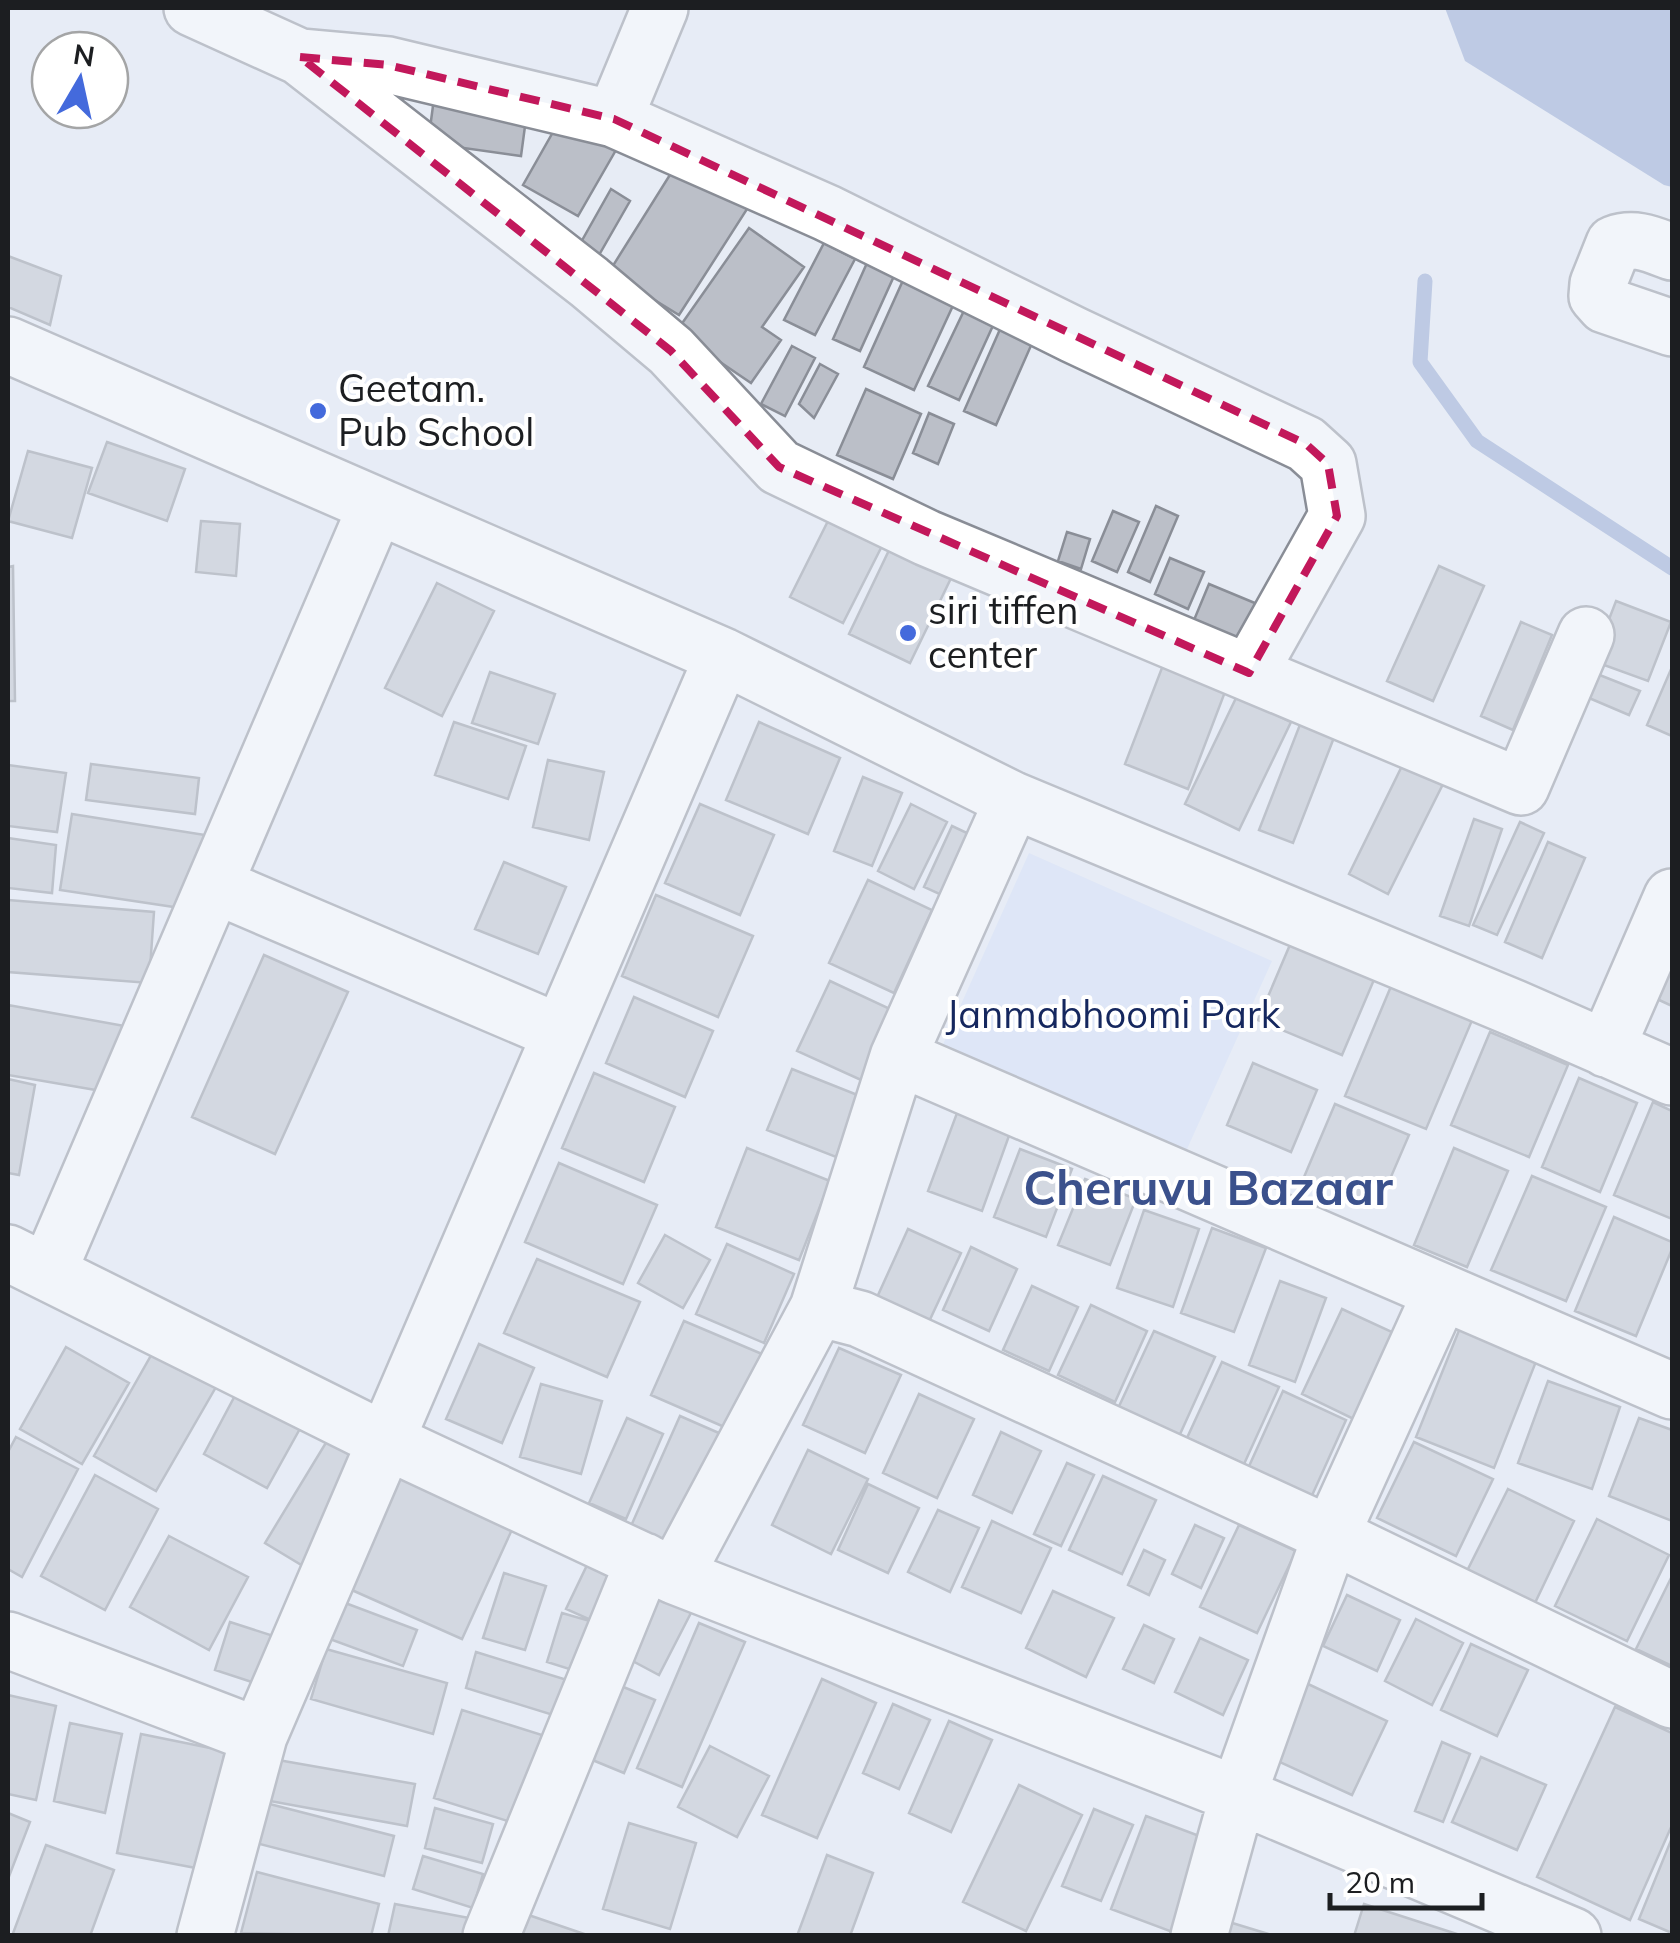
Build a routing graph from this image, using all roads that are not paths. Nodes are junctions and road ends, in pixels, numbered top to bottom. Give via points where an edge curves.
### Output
1 (192, 8) edge
2 (660, 8) edge
3 (300, 57) junction
4 (614, 119) junction
5 (1672, 252) edge
6 (1672, 328) edge
7 (8, 345) edge
8 (376, 507) junction
9 (1586, 635) dead end
10 (723, 656) junction
11 (1249, 673) junction
12 (1013, 800) junction
13 (214, 885) junction
14 (1672, 898) edge
15 (561, 1033) junction
16 (1606, 1049) junction
17 (898, 1057) junction
18 (1672, 1078) edge
19 (28, 1262) edge
20 (1440, 1293) junction
21 (818, 1308) junction
22 (1672, 1391) edge
23 (386, 1441) junction
24 (1331, 1535) junction
25 (659, 1569) junction
26 (8, 1640) edge
27 (1672, 1700) edge
28 (258, 1736) junction
29 (1238, 1795) junction
30 (206, 1936) edge
31 (491, 1936) edge
32 (1199, 1936) edge
33 (1573, 1936) edge

1 - 3 street
2 - 4 street
3 - 4 street via 388,65
3 - 11 street via 671,351 779,467 927,538
4 - 11 street via 827,212 1306,444 1328,464 1337,516
5 - 6 street via 1638,241 1614,244 1597,296 1605,305
7 - 8 street
8 - 10 street
8 - 13 street
9 - 11 street via 1521,787
10 - 12 street
10 - 15 street
12 - 16 street
12 - 17 street
13 - 15 street
13 - 19 street
14 - 16 street
15 - 23 street
16 - 18 street
17 - 20 street
17 - 21 street
19 - 23 street
20 - 22 street
20 - 24 street
21 - 24 street via 860,1319
21 - 25 street
23 - 25 street
23 - 28 street
24 - 27 street
24 - 29 street
25 - 29 street
25 - 31 street
26 - 28 street
28 - 30 street
29 - 32 street
29 - 33 street

